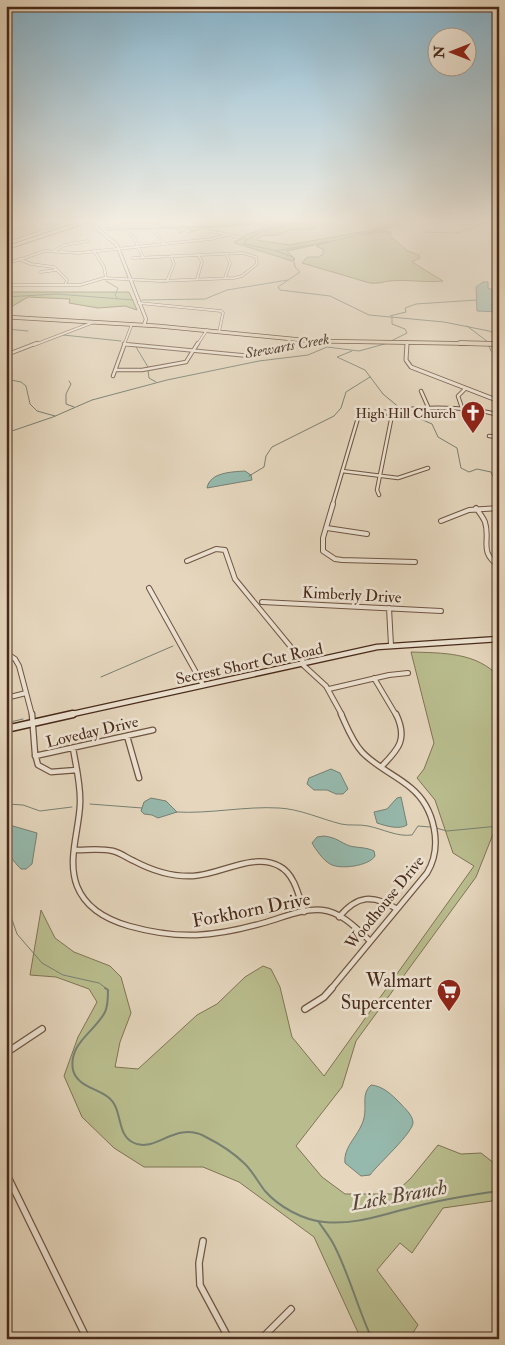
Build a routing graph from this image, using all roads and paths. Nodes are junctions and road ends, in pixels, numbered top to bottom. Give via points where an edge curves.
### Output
1 (88, 284) edge
2 (132, 284) edge
3 (6, 285) edge
4 (65, 285) joint
5 (139, 303) junction
6 (6, 317) edge
7 (94, 322) junction
8 (132, 324) junction
9 (144, 324) junction
10 (207, 330) junction
11 (219, 332) junction
12 (407, 343) junction
13 (124, 344) junction
14 (499, 344) edge
15 (194, 351) junction
16 (6, 355) edge
17 (250, 356) dead end
18 (115, 370) junction
19 (113, 376) dead end
20 (465, 389) junction
21 (421, 391) dead end
22 (499, 401) edge
23 (462, 408) junction
24 (429, 409) junction
25 (387, 412) junction
26 (499, 415) edge
27 (489, 436) dead end
28 (499, 437) edge
29 (428, 468) dead end
30 (342, 471) junction
31 (380, 476) junction
32 (379, 495) dead end
33 (476, 508) junction
34 (499, 508) edge
35 (442, 521) dead end
36 (327, 528) junction
37 (367, 534) dead end
38 (187, 561) dead end
39 (414, 562) dead end
40 (499, 566) edge
41 (149, 588) dead end
42 (262, 602) dead end
43 (389, 608) junction
44 (441, 611) dead end
45 (499, 639) edge
46 (392, 645) junction
47 (6, 653) edge
48 (303, 664) junction
49 (408, 673) dead end
50 (374, 678) junction
51 (203, 685) junction
52 (329, 689) junction
53 (26, 693) junction
54 (6, 698) edge
55 (33, 722) junction
56 (6, 728) edge
57 (153, 730) dead end
58 (127, 736) junction
59 (73, 748) junction
60 (35, 756) junction
61 (381, 767) junction
62 (76, 770) junction
63 (139, 778) dead end
64 (75, 850) junction
65 (397, 909) junction
66 (304, 912) junction
67 (339, 917) junction
68 (370, 940) junction
69 (305, 1009) dead end
70 (42, 1029) dead end
71 (6, 1053) edge
72 (6, 1173) edge
73 (203, 1241) dead end
74 (291, 1309) dead end
75 (87, 1339) edge
76 (229, 1339) edge
77 (262, 1339) edge

1 - 4 street
2 - 5 street
3 - 4 street
5 - 9 street
5 - 11 street via 220,311
6 - 7 highway
7 - 8 highway
7 - 16 street
8 - 9 highway
8 - 13 street
9 - 10 highway
10 - 11 highway
10 - 15 street
11 - 12 highway via 316,341
12 - 14 highway
12 - 20 street via 406,360 412,367
13 - 15 street
13 - 18 street
15 - 17 street
15 - 18 street via 187,362 180,364
18 - 19 street
20 - 22 street
20 - 23 street via 458,396
21 - 24 street
23 - 24 street
23 - 26 street
24 - 25 street
25 - 30 street via 358,418
25 - 31 street via 391,420
27 - 28 street
29 - 31 street via 406,477
30 - 31 street
30 - 36 street
31 - 32 street
33 - 34 street
33 - 35 street
33 - 40 street via 485,524 486,554
36 - 37 street
36 - 39 street via 323,550 335,559
38 - 48 street via 197,560 214,549 225,550 235,580
41 - 51 street
42 - 43 street, Kimberly Drive
43 - 44 street, Kimberly Drive
43 - 46 street
45 - 46 main road, Secrest Short Cut Road
46 - 48 main road, Secrest Short Cut Road
47 - 53 street via 17,661
48 - 51 main road, Secrest Short Cut Road
48 - 52 street, Woodhouse Drive
49 - 50 street
50 - 52 street
50 - 61 street via 397,718 402,735 396,751
51 - 55 main road, Secrest Short Cut Road
52 - 61 street, Woodhouse Drive via 361,751
53 - 54 street
53 - 55 street
55 - 56 main road, Secrest Short Cut Road
55 - 60 street
57 - 58 street, Loveday Drive
58 - 59 street, Loveday Drive
58 - 63 street
59 - 60 street, Loveday Drive
59 - 62 street, Forkhorn Drive
60 - 62 street via 38,765 52,772
61 - 65 street, Woodhouse Drive via 419,794 431,817 437,844 433,865
62 - 64 street, Forkhorn Drive via 80,804
64 - 66 street via 115,851 138,864 191,876 260,862 272,863 291,878
64 - 66 street, Forkhorn Drive via 74,876 79,893 88,906 114,922 144,931 198,938
65 - 67 street via 386,902 359,900 348,904
65 - 68 street, Woodhouse Drive
66 - 67 street, Forkhorn Drive via 324,910
67 - 68 street, Forkhorn Drive
68 - 69 street, Woodhouse Drive via 324,997
70 - 71 street
72 - 75 street
73 - 76 street via 200,1285
74 - 77 street

